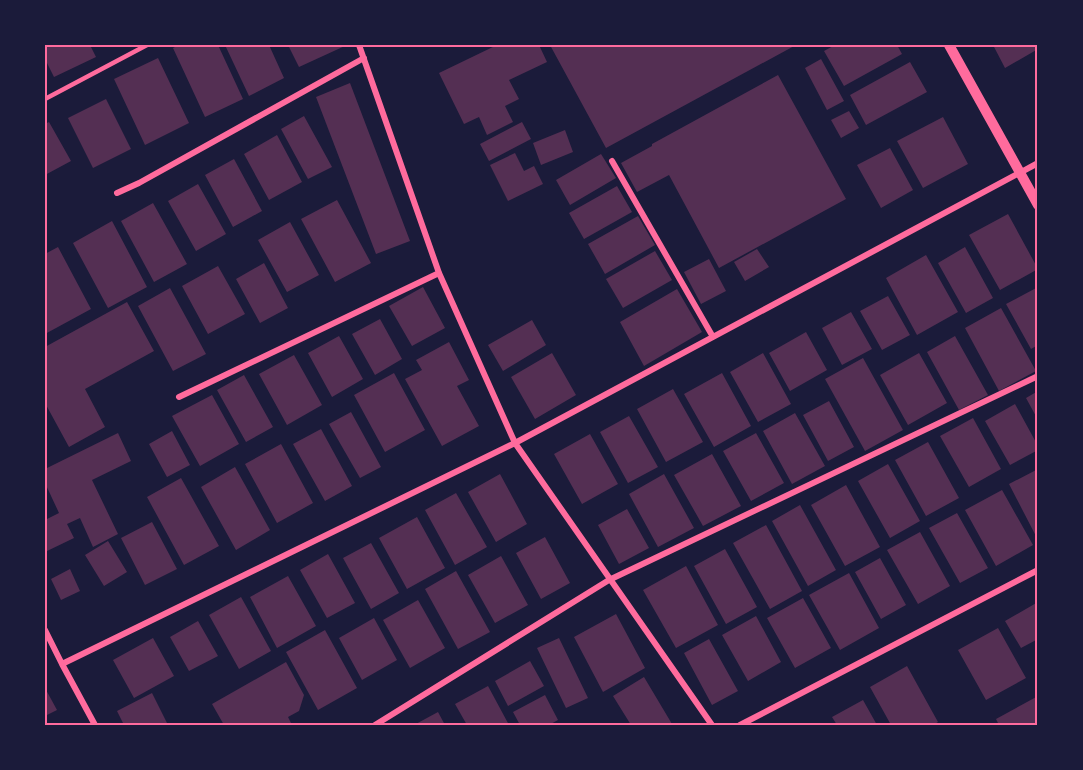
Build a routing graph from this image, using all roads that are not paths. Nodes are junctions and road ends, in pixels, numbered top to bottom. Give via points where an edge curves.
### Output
1 (147, 45) edge
2 (359, 45) edge
3 (949, 45) edge
4 (364, 58) junction
5 (45, 99) edge
6 (612, 161) dead end
7 (1038, 163) edge
8 (1018, 173) junction
9 (117, 193) dead end
10 (1038, 205) edge
11 (439, 273) junction
12 (713, 337) junction
13 (1038, 376) edge
14 (179, 397) dead end
15 (514, 443) junction
16 (1038, 570) edge
17 (609, 580) junction
18 (45, 630) edge
19 (62, 664) junction
20 (94, 725) edge
21 (375, 725) edge
22 (712, 725) edge
23 (740, 725) edge

1 - 5 lane
2 - 4 street
3 - 8 street
4 - 9 street
4 - 11 street
6 - 12 street
7 - 8 street
8 - 10 street
8 - 12 street
11 - 14 street
11 - 15 street
12 - 15 street
13 - 17 street
15 - 17 street
15 - 19 street
16 - 23 street
17 - 21 street
17 - 22 street
18 - 19 street
19 - 20 street

